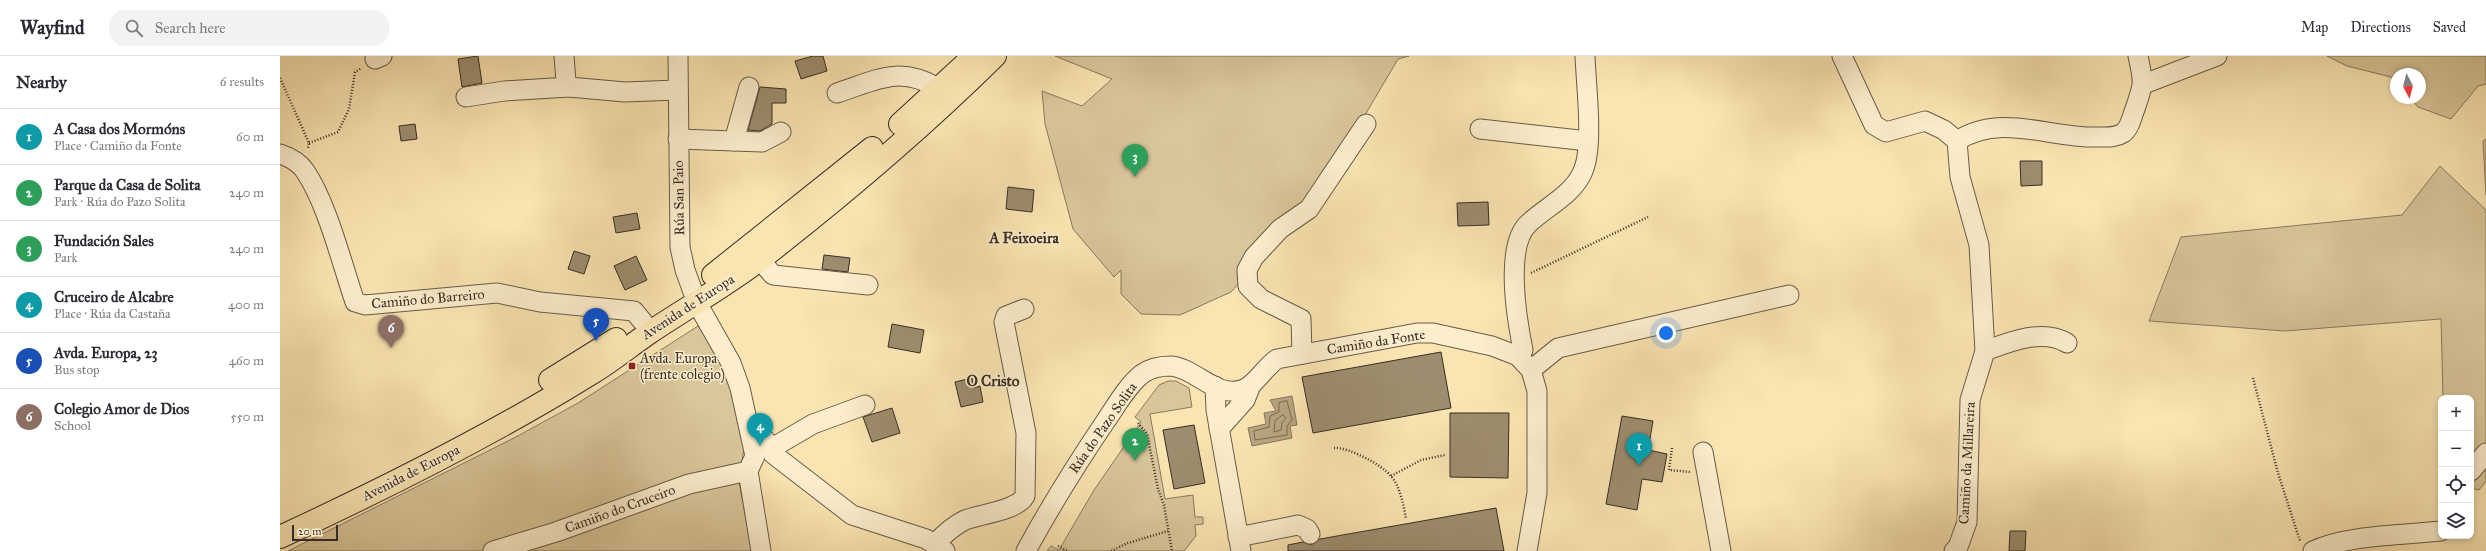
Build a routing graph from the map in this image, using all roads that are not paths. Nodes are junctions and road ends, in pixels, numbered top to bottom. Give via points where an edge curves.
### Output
1 (564, 56) edge
2 (678, 56) edge
3 (974, 56) edge
4 (995, 56) edge
5 (1585, 56) edge
6 (1842, 56) edge
7 (2138, 56) edge
8 (2217, 56) edge
9 (2144, 84) junction
10 (569, 87) junction
11 (749, 87) dead end
12 (938, 88) junction
13 (677, 90) junction
14 (837, 93) dead end
15 (466, 97) dead end
16 (1366, 124) dead end
17 (1480, 128) dead end
18 (781, 132) dead end
19 (678, 139) junction
20 (734, 141) junction
21 (1588, 141) junction
22 (1957, 141) junction
23 (280, 154) edge
24 (760, 260) junction
25 (868, 285) dead end
26 (1789, 295) dead end
27 (695, 296) junction
28 (1024, 309) dead end
29 (643, 322) junction
30 (2067, 343) dead end
31 (1985, 352) junction
32 (1302, 354) junction
33 (1518, 356) junction
34 (1531, 370) junction
35 (1251, 384) junction
36 (1221, 389) junction
37 (865, 405) dead end
38 (747, 419) junction
39 (1219, 429) junction
40 (773, 451) junction
41 (1703, 452) dead end
42 (2486, 453) edge
43 (751, 463) junction
44 (2474, 467) edge
45 (280, 522) edge
46 (2438, 531) edge
47 (1310, 534) dead end
48 (280, 537) edge
49 (1240, 544) edge
50 (940, 547) edge
51 (2307, 547) edge
52 (493, 551) edge
53 (760, 551) edge
54 (1026, 551) edge
55 (1527, 551) edge
56 (1721, 551) edge
57 (1954, 551) edge

1 - 10 street via 566,81
2 - 13 street, Rúa San Paio
3 - 12 main road, Avenida de Europa
4 - 24 main road, Avenida de Europa via 951,99 873,167
5 - 21 street
6 - 22 street via 1874,125 1886,132 1925,121 1944,130
7 - 9 street
8 - 9 street
9 - 22 street via 2130,122 2124,132 2115,137 2081,138 2010,126 1970,132
10 - 13 street via 625,92
10 - 15 street via 504,91
11 - 20 street
12 - 14 street via 909,75 892,75
12 - 27 main road, Avenida de Europa via 902,123
13 - 19 street, Rúa San Paio
16 - 32 street via 1309,210 1280,229 1254,257 1247,270 1248,286 1260,299 1301,319
17 - 21 street via 1508,134
18 - 20 street via 762,142
19 - 20 street
19 - 27 street, Rúa San Paio via 680,247
21 - 33 street via 1587,159 1574,187 1527,224 1519,237 1515,294 1523,350
22 - 31 street, Camiño da Millareira via 1960,177 1980,245
23 - 29 street, Camiño do Barreiro via 291,158 304,169 318,194 355,302 365,305 497,293 540,302 634,311
24 - 25 street via 773,275
24 - 27 main road, Avenida de Europa
26 - 34 street via 1558,348
27 - 29 main road, Avenida de Europa
27 - 38 street, Rúa San Paio via 731,362
27 - 48 main road, Avenida de Europa via 594,372 485,435 346,507
28 - 50 street via 1006,316 1004,322 1026,433 1025,496 1018,504 964,520 947,531
29 - 45 main road, Avenida de Europa via 490,416 389,470
30 - 31 street via 2059,338 2046,336 2019,340
31 - 57 street, Camiño da Millareira via 1970,400 1967,522
32 - 33 street, Camiño da Fonte via 1417,333 1433,333 1492,346
32 - 35 street, Camiño da Fonte via 1277,359 1266,366
33 - 34 street, Camiño da Fonte
34 - 55 street, Camiño da Fonte via 1537,390 1537,493
35 - 36 street, Camiño da Fonte via 1243,390
35 - 39 street via 1245,400
36 - 39 street
36 - 54 street, Rúa do Pazo Solita via 1172,366 1143,373 1116,406 1065,480
37 - 40 street via 813,424
38 - 40 street
38 - 43 street, Rúa San Paio
39 - 49 street
40 - 43 street, Camiño do Cruceiro
40 - 50 street via 852,515 926,539
41 - 56 street
42 - 44 street
43 - 52 street, Camiño do Cruceiro via 556,532
43 - 53 street, Rúa San Paio
46 - 51 street
47 - 49 street via 1298,525

